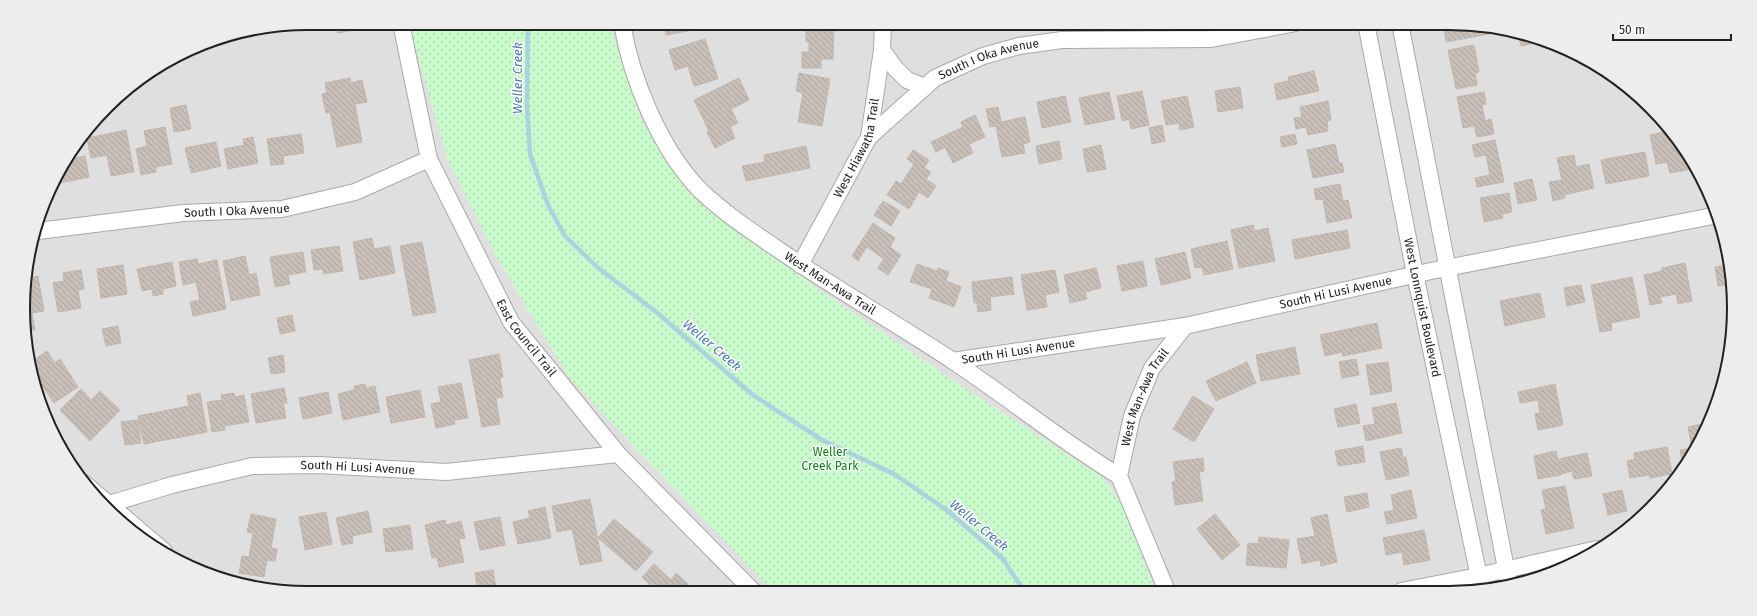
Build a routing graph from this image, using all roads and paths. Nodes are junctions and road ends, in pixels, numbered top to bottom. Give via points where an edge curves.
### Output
1 (403, 30) edge
2 (623, 30) edge
3 (883, 30) edge
4 (1259, 30) edge
5 (1367, 30) edge
6 (1401, 30) edge
7 (882, 50) junction
8 (925, 87) junction
9 (869, 137) junction
10 (429, 159) junction
11 (1711, 216) edge
12 (41, 231) edge
13 (800, 265) junction
14 (1449, 267) junction
15 (1415, 274) junction
16 (1185, 326) junction
17 (953, 361) junction
18 (618, 454) junction
19 (1119, 476) junction
20 (109, 503) edge
21 (1573, 556) edge
22 (1507, 576) edge
23 (1480, 583) edge
24 (748, 586) edge
25 (1165, 586) edge
26 (1452, 586) edge

1 - 10 street, East Council Trail
2 - 13 street, West Man-Awa Trail via 639,90 680,165 701,191 740,223
3 - 7 street, West Hiawatha Trail
4 - 8 street, South I Oka Avenue via 1212,39 1062,40 1019,46 983,56 935,78
5 - 15 street, West Lonnquist Boulevard
6 - 14 street
7 - 8 street, South I Oka Avenue via 907,80
7 - 9 street, West Hiawatha Trail
8 - 9 street, South I Oka Avenue
9 - 13 street, West Hiawatha Trail
10 - 12 street, South I Oka Avenue via 355,192 282,209 183,213
10 - 18 street, East Council Trail via 511,322
11 - 14 street, South Hi Lusi Avenue
13 - 17 street, West Man-Awa Trail
14 - 15 street, South Hi Lusi Avenue
14 - 22 street
15 - 16 street, South Hi Lusi Avenue
15 - 23 street, West Lonnquist Boulevard
16 - 17 street, South Hi Lusi Avenue
16 - 19 street, West Man-Awa Trail via 1152,368 1132,416
17 - 19 street, West Man-Awa Trail
18 - 20 street, South Hi Lusi Avenue via 446,472 318,465 252,466
18 - 24 street, East Council Trail
19 - 25 street
21 - 22 street
22 - 23 street
23 - 26 street

